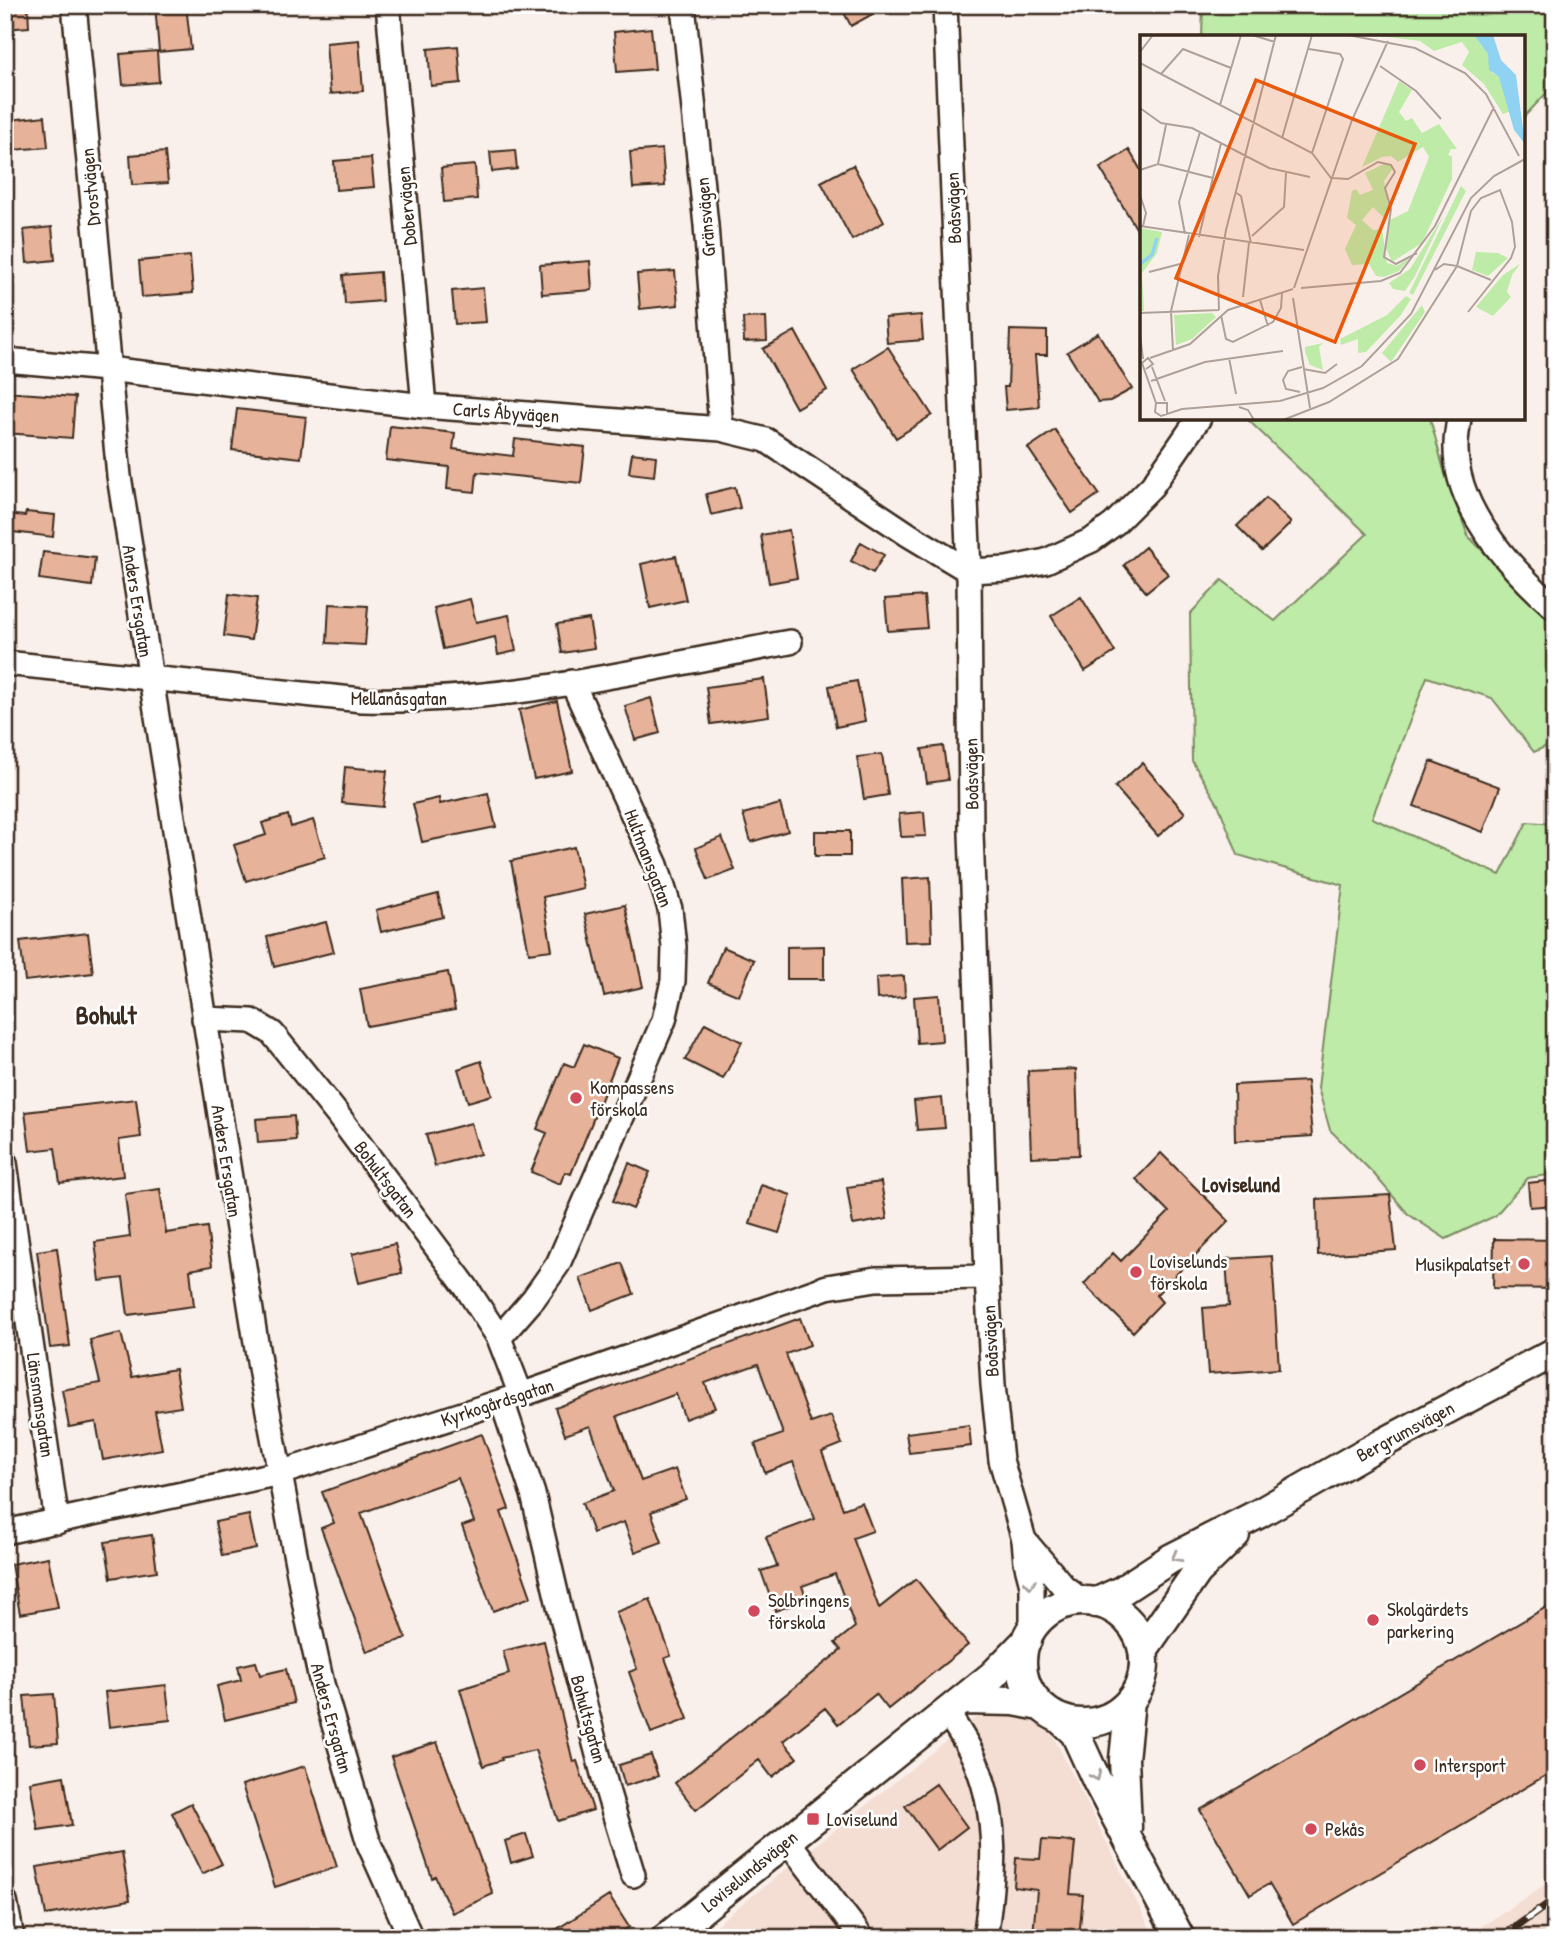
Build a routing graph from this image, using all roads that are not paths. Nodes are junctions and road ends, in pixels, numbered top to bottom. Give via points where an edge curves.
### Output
1 (74, 5) edge
2 (388, 5) edge
3 (683, 5) edge
4 (945, 5) edge
5 (5, 360) edge
6 (107, 369) junction
7 (424, 406) junction
8 (1198, 420) edge
9 (1459, 420) edge
10 (721, 429) junction
11 (969, 571) junction
12 (1555, 608) edge
13 (790, 642) dead end
14 (5, 663) edge
15 (150, 678) junction
16 (572, 682) junction
17 (204, 1020) junction
18 (5, 1163) edge
19 (987, 1277) junction
20 (499, 1338) junction
21 (1555, 1352) edge
22 (511, 1398) junction
23 (280, 1473) junction
24 (1258, 1514) junction
25 (57, 1522) junction
26 (5, 1532) edge
27 (1024, 1540) junction
28 (1089, 1602) junction
29 (1030, 1634) junction
30 (1143, 1650) junction
31 (1130, 1701) junction
32 (955, 1706) junction
33 (1050, 1712) junction
34 (1127, 1837) junction
35 (787, 1840) junction
36 (633, 1875) dead end
37 (5, 1901) edge
38 (12, 1938) edge
39 (411, 1938) edge
40 (666, 1938) edge
41 (862, 1938) edge
42 (985, 1938) edge
43 (1180, 1938) edge

1 - 6 street, Drostvägen
2 - 7 street, Dobervägen
3 - 10 street, Gränsvägen
4 - 11 street, Boåsvägen
5 - 6 street, Carls Åbyvägen
6 - 7 street, Carls Åbyvägen
6 - 15 street, Anders Ersgatan
7 - 10 street, Carls Åbyvägen
8 - 11 street via 1152,486 1092,540 1046,561
9 - 12 street via 1455,447 1473,510 1509,565
10 - 11 street, Carls Åbyvägen via 766,440
11 - 19 street, Boåsvägen via 971,833
13 - 16 street, Mellanåsgatan
14 - 15 street, Mellanåsgatan
15 - 16 street, Mellanåsgatan via 411,702
15 - 17 street, Anders Ersgatan
16 - 20 street, Hultmansgatan via 656,865 670,909 673,981 664,1020 558,1264
17 - 20 street, Bohultsgatan via 252,1021 272,1034 418,1222
17 - 23 street, Anders Ersgatan
18 - 25 street, Länsmansgatan
19 - 22 street, Kyrkogårdsgatan via 876,1279 827,1287
19 - 27 street, Boåsvägen via 1001,1460
20 - 22 street, Bohultsgatan
21 - 24 street, Bergrumsvägen
22 - 23 street, Kyrkogårdsgatan
22 - 36 street, Bohultsgatan via 560,1610
23 - 25 street, Kyrkogårdsgatan
23 - 39 street, Anders Ersgatan via 322,1684 349,1783 369,1844
24 -> 28 street, Bergrumsvägen via 1170,1559 1121,1591
24 - 30 street, Bergrumsvägen via 1197,1572
25 - 26 street, Kyrkogårdsgatan
27 - 28 street, Boåsvägen via 1054,1576
27 -> 29 street, Boåsvägen via 1032,1585
28 - 29 street via 1056,1608
28 - 30 street via 1126,1619
29 - 32 street, Loviselundsvägen via 993,1675
29 - 33 street via 1023,1651 1023,1675
30 - 31 street via 1143,1674
31 - 33 street via 1117,1713 1083,1723
31 - 34 street via 1124,1759
32 - 33 street via 1014,1701
32 - 35 street, Loviselundsvägen
32 - 42 street via 988,1798 995,1841
33 -> 34 street via 1075,1733
34 - 43 street
35 - 40 street, Loviselundsvägen
35 - 41 street
37 - 38 street

